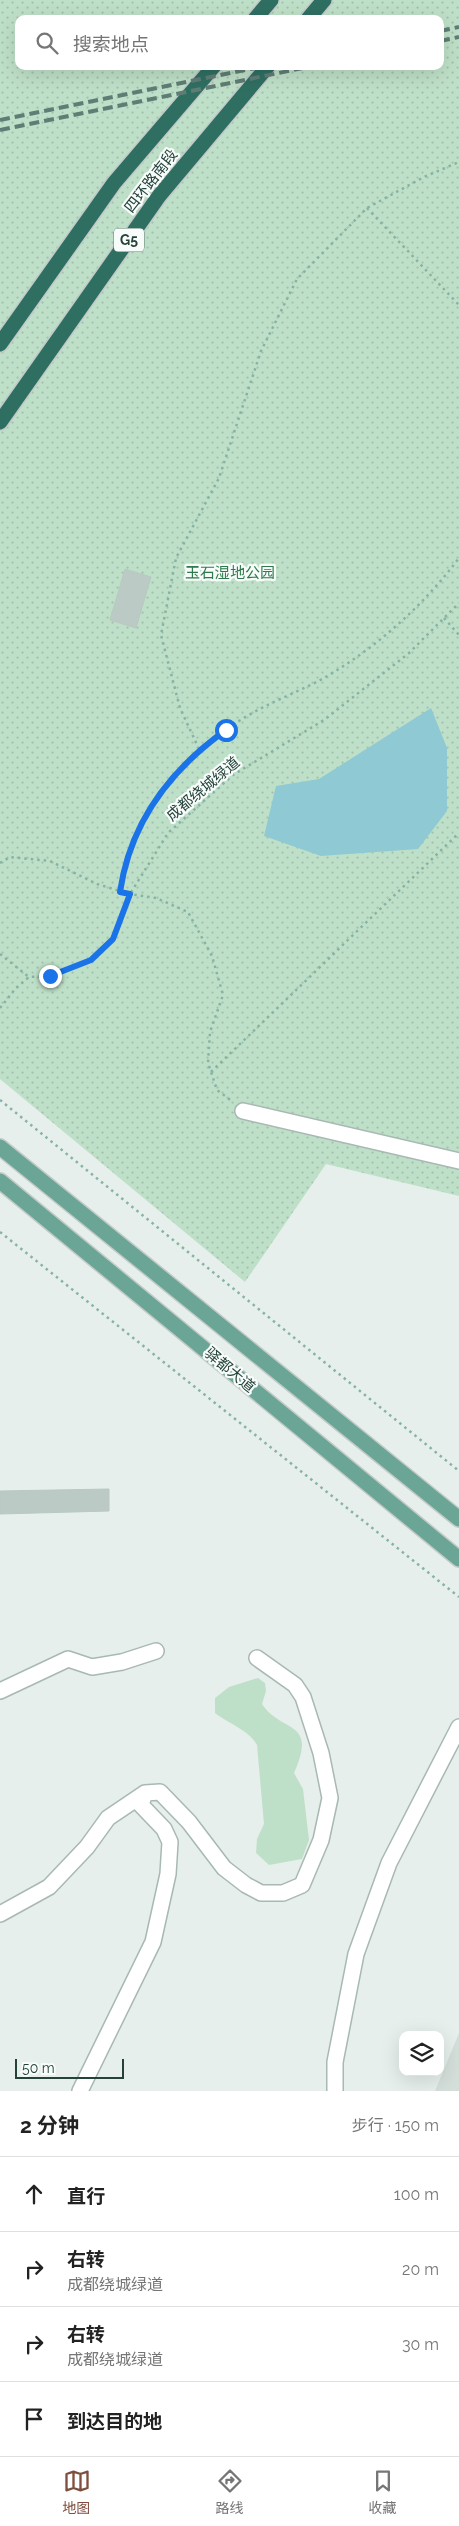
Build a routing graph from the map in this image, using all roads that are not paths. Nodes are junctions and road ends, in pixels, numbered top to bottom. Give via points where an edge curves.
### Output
1 (271, 0) edge
2 (324, 0) edge
3 (258, 15) edge
4 (311, 15) edge
5 (211, 70) edge
6 (265, 70) edge
7 (0, 344) edge
8 (0, 422) edge
9 (243, 1111) road end
10 (0, 1147) edge
11 (459, 1161) edge
12 (0, 1181) edge
13 (459, 1519) edge
14 (459, 1559) edge
15 (156, 1651) dead end
16 (257, 1658) dead end
17 (0, 1692) edge
18 (459, 1727) edge
19 (145, 1793) junction
20 (0, 1914) edge
21 (80, 2091) edge
22 (335, 2091) edge

1 - 3 highway
2 - 4 highway
5 - 7 highway, 四环路南段 via 114,183
6 - 8 highway, 四环路南段 / G5 via 160,196
9 - 11 street
10 - 13 main road, 驿都大道
12 - 14 main road, 驿都大道
15 - 17 street via 92,1667 68,1659
16 - 19 street via 299,1691 321,1753 330,1798 321,1840 302,1885 283,1893 261,1893 224,1868 189,1822 160,1792
18 - 22 street via 389,1863 356,1954 335,2062
19 - 20 street via 108,1818 87,1847 49,1887
19 - 21 street via 142,1805 164,1829 170,1842 160,1913 153,1942

